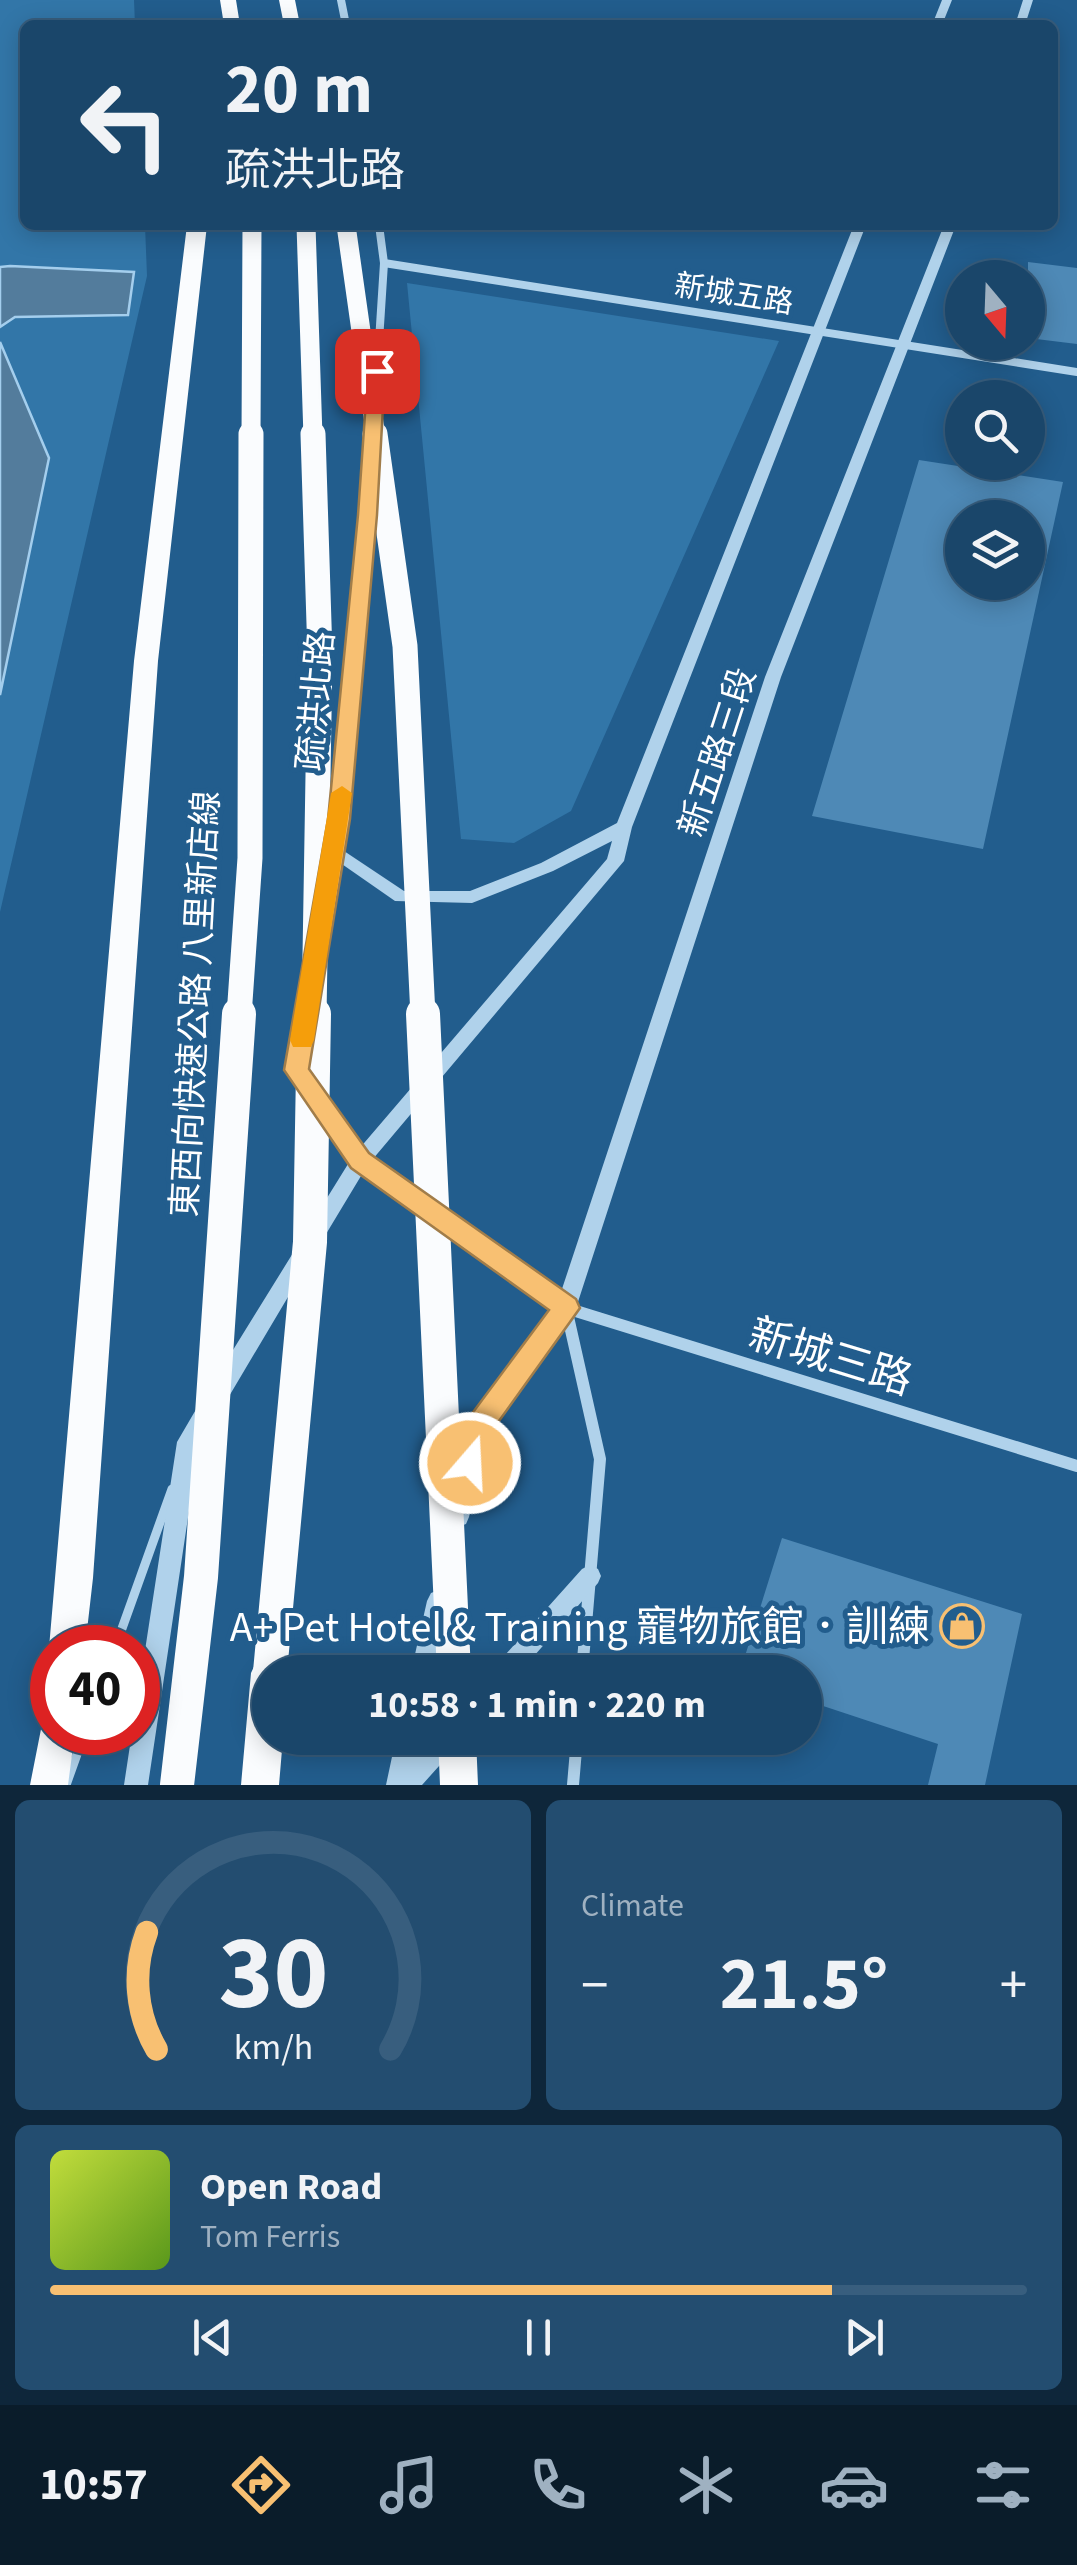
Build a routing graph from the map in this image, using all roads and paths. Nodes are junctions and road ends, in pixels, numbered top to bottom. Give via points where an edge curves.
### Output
1 (195, 230) edge
2 (252, 230) edge
3 (306, 230) edge
4 (347, 230) edge
5 (379, 230) edge
6 (858, 230) edge
7 (948, 230) edge
8 (384, 263) junction
9 (820, 330) junction
10 (903, 345) junction
11 (1077, 372) edge
12 (624, 826) junction
13 (335, 853) junction
14 (300, 1052) dead end
15 (297, 1070) dead end
16 (360, 1160) junction
17 (566, 1308) junction
18 (188, 1442) junction
19 (1077, 1466) edge
20 (590, 1576) junction
21 (69, 1625) edge
22 (123, 1625) edge
23 (272, 1655) edge
24 (427, 1655) edge
25 (453, 1655) edge
26 (520, 1655) edge
27 (583, 1655) edge
28 (53, 1755) edge
29 (77, 1755) edge
30 (263, 1755) edge
31 (404, 1755) edge
32 (433, 1755) edge
33 (458, 1755) edge
34 (576, 1755) edge
35 (49, 1785) edge
36 (66, 1785) edge
37 (136, 1785) edge
38 (177, 1785) edge
39 (260, 1785) edge
40 (398, 1785) edge
41 (406, 1785) edge
42 (459, 1785) edge
43 (574, 1785) edge

1 - 21 highway via 146,661
2 - 38 highway, 東西向快速公路 八里新店線, bridge via 250,858 200,1576
3 - 23 highway, bridge via 320,655 310,1242
4 - 25 highway, bridge via 405,646
5 - 8 street, 疏洪北路
6 - 9 street, 新五路三段
7 - 10 street, 新五路三段
8 - 9 street, 新城五路
8 - 13 street, 疏洪北路
9 - 10 street, 新城五路
9 - 12 street, 新五路三段
10 - 11 street, 新城五路
10 - 17 street, 新五路三段 via 773,676
12 - 13 street via 472,897 401,897
12 - 16 street, 新五路三段 via 615,861
13 - 14 street, 疏洪北路
15 - 16 street
16 - 17 street
16 - 18 street
17 - 19 street, 新城三路
17 - 20 street via 600,1459
17 - 24 street via 478,1428
18 - 22 lane
18 - 37 street
20 - 26 street
20 - 27 street
28 - 35 highway
29 - 36 lane
30 - 39 highway
31 - 40 street
32 - 41 street
33 - 42 highway
34 - 43 street

